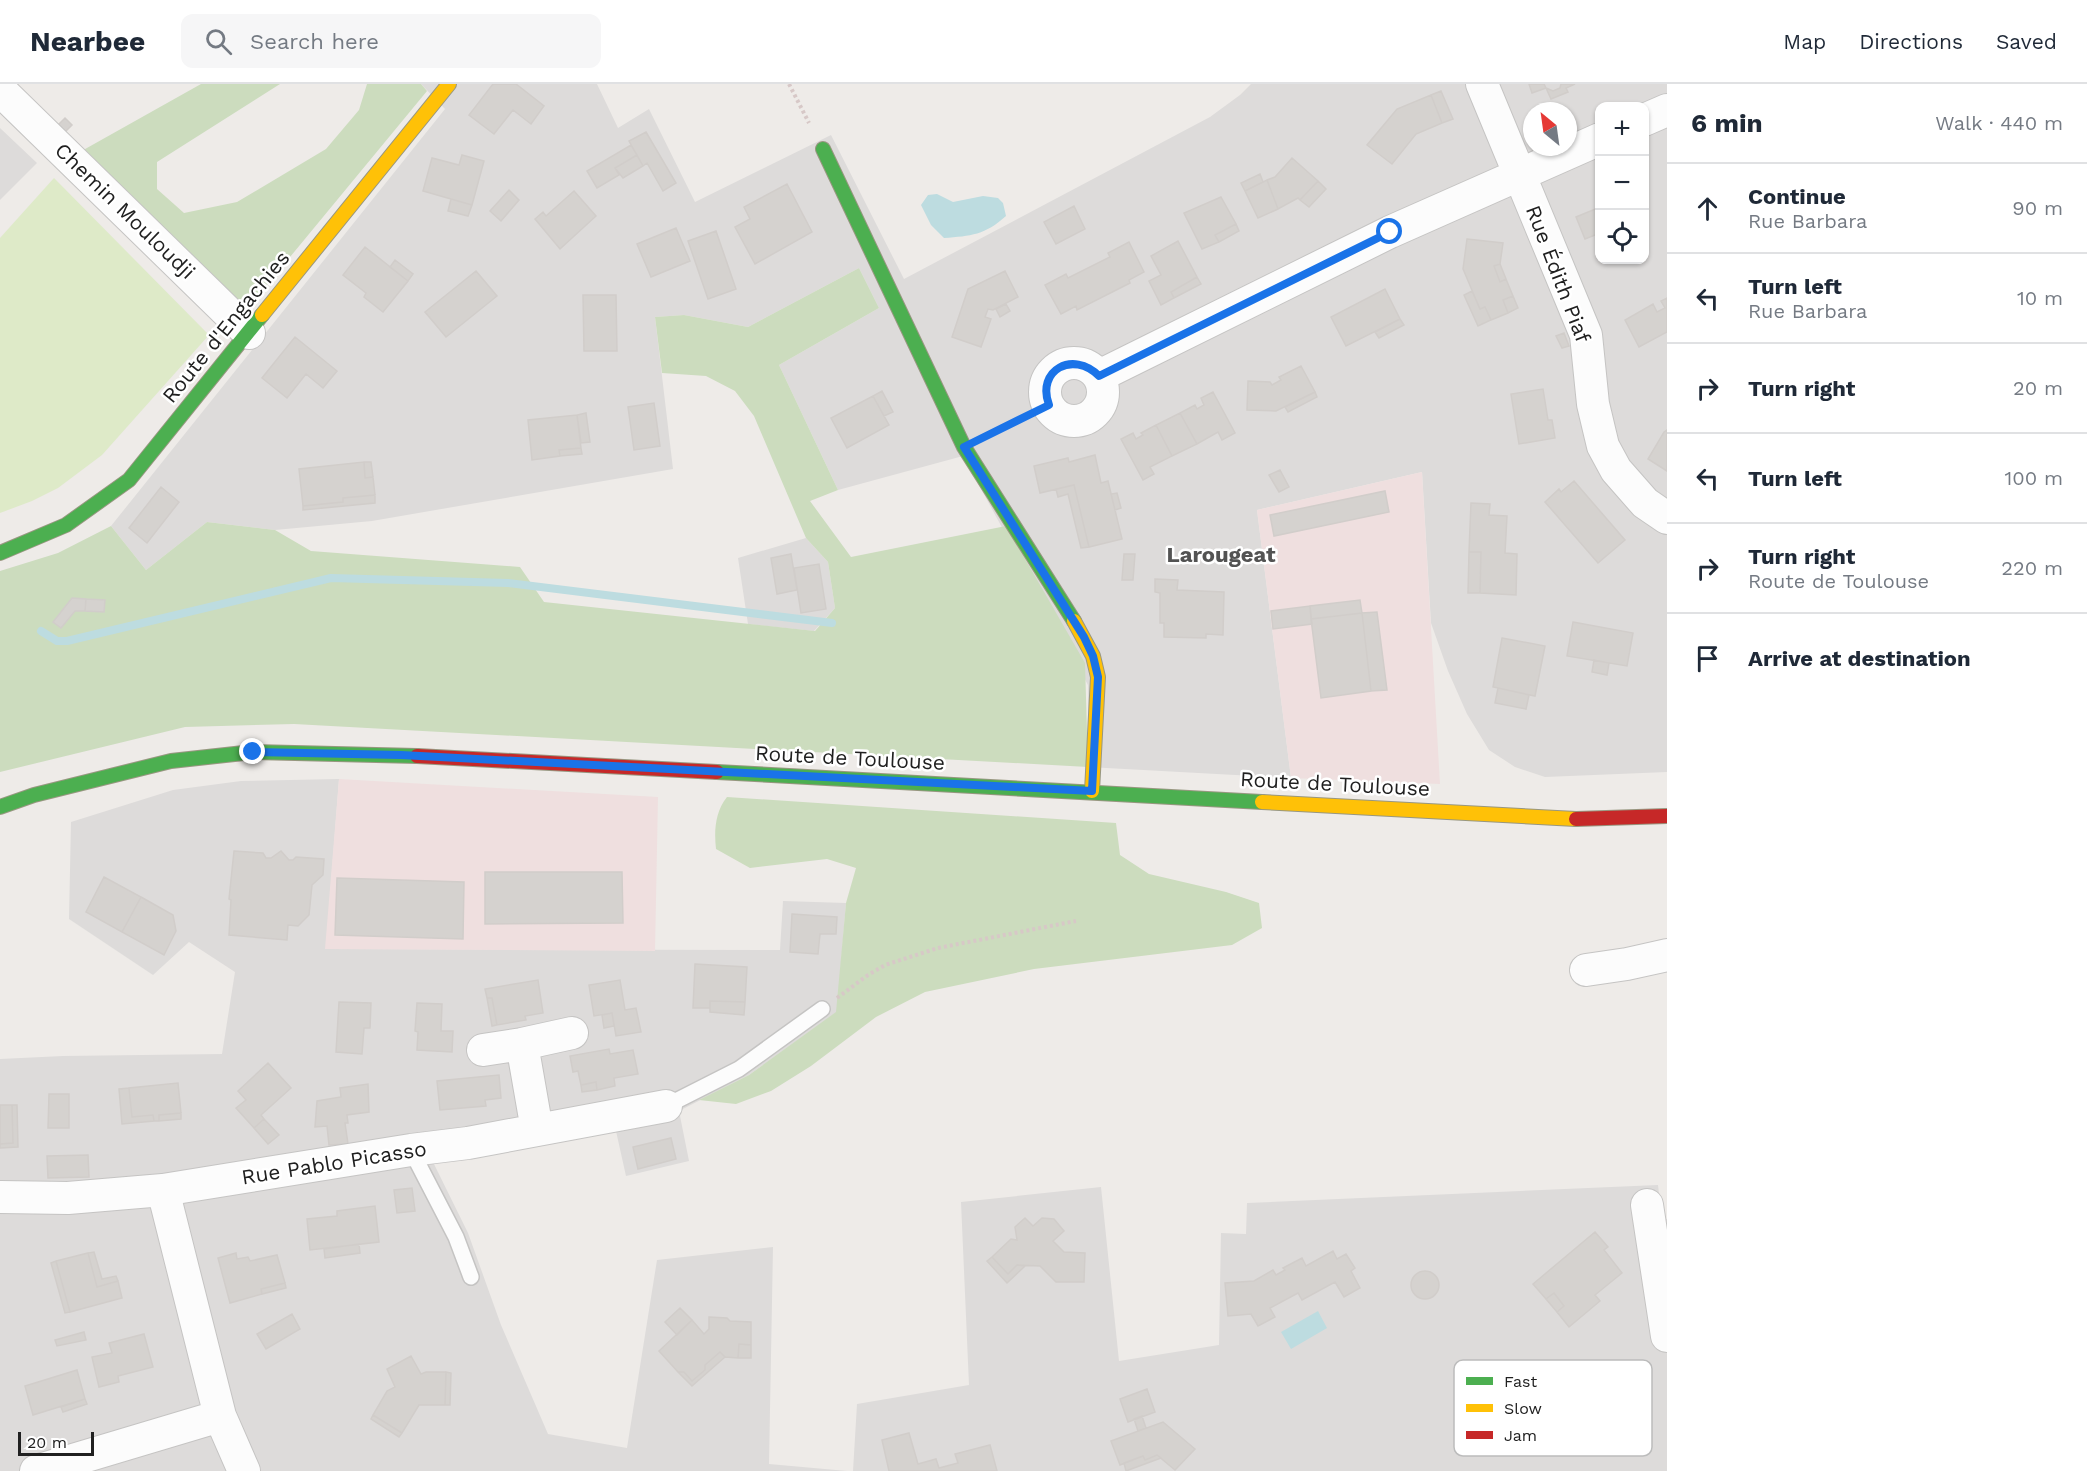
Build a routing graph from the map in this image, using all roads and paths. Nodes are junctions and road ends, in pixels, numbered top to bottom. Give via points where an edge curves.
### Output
1 (448, 84) edge
2 (789, 84) edge
3 (1482, 84) edge
4 (0, 90) edge
5 (1667, 110) edge
6 (1649, 118) edge
7 (1595, 141) edge
8 (823, 149) joint
9 (1519, 174) junction
10 (249, 333) junction
11 (1099, 376) junction
12 (1049, 405) junction
13 (964, 447) junction
14 (1667, 518) edge
15 (0, 553) edge
16 (1092, 791) junction
17 (34, 795) junction
18 (0, 796) edge
19 (0, 807) edge
20 (1667, 816) edge
21 (1076, 921) dead end
22 (1667, 955) edge
23 (1586, 970) dead end
24 (822, 1009) joint
25 (572, 1033) dead end
26 (522, 1044) junction
27 (483, 1050) dead end
28 (666, 1106) joint
29 (537, 1130) junction
30 (411, 1150) junction
31 (163, 1190) junction
32 (0, 1197) edge
33 (1647, 1205) dead end
34 (471, 1277) dead end
35 (1667, 1336) edge
36 (220, 1416) junction
37 (36, 1471) edge
38 (244, 1471) edge

1 - 10 main road, Route d'Engachies
2 - 8 path
3 - 9 street, Rue Édith Piaf
4 - 10 street, Chemin Mouloudji
5 - 6 street
7 - 9 street
8 - 13 main road
9 - 11 street via 1390,232
9 - 14 street, Rue Édith Piaf via 1586,335 1593,404 1603,446 1616,470 1645,503
10 - 15 main road, Route d'Engachies via 129,480 66,525
11 - 12 street via 1074,363 1055,370 1046,387
11 - 12 street via 1101,403 1089,417 1062,418
12 - 13 path
13 - 16 main road via 1093,656 1098,677
16 - 17 main road, Route de Toulouse via 401,755 253,752 171,761
16 - 20 main road, Route de Toulouse via 1580,819
17 - 18 main road, Route de Toulouse
17 - 19 main road, Route de Toulouse
21 - 24 path via 938,948 885,966
22 - 23 street
24 - 28 lane via 739,1069
25 - 26 street
26 - 27 street
26 - 29 street
28 - 29 street, Rue Pablo Picasso
29 - 30 street, Rue Pablo Picasso
30 - 31 street, Rue Pablo Picasso
30 - 34 lane via 456,1237
31 - 32 street, Rue Pablo Picasso via 68,1198
31 - 36 street
33 - 35 street
36 - 37 street
36 - 38 street

